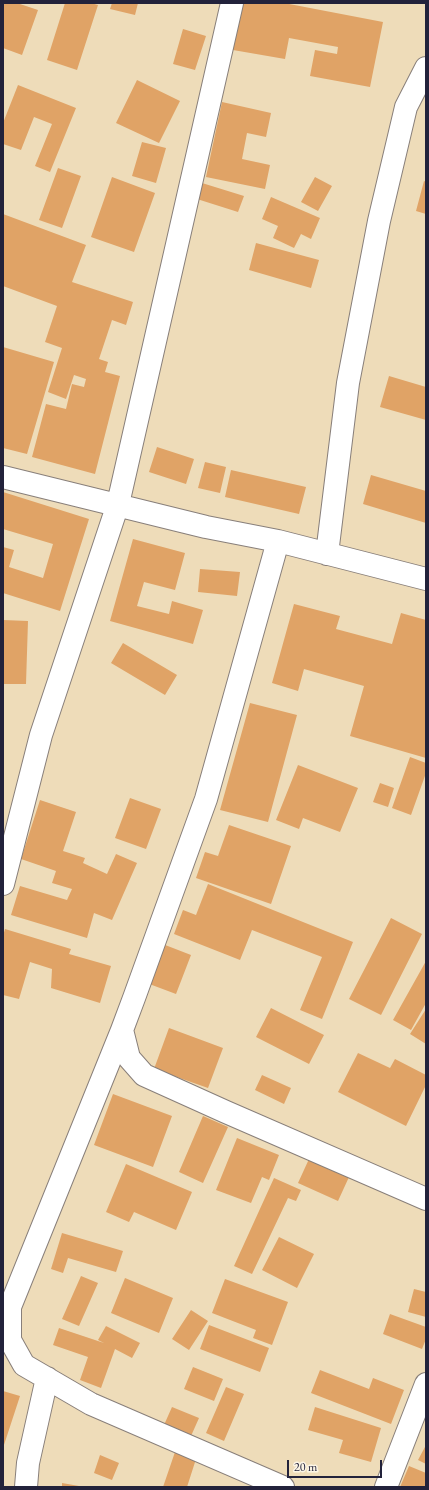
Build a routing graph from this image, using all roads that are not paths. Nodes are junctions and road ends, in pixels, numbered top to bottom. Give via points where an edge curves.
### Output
1 (232, 3) edge
2 (426, 68) edge
3 (3, 478) edge
4 (118, 504) junction
5 (278, 541) junction
6 (327, 554) junction
7 (426, 579) edge
8 (3, 884) edge
9 (122, 1030) junction
10 (426, 1199) edge
11 (47, 1378) junction
12 (426, 1384) edge
13 (26, 1487) edge
14 (283, 1487) edge
15 (386, 1487) edge

1 - 4 street
2 - 6 street via 406,107 379,221 348,383
3 - 4 street
4 - 5 street
4 - 8 street via 41,735
5 - 6 street
5 - 9 street via 206,799
6 - 7 street
9 - 10 street via 129,1058 144,1075
9 - 11 street via 10,1307 10,1340 24,1365
11 - 13 street via 28,1463
11 - 14 street via 91,1404
12 - 15 street

